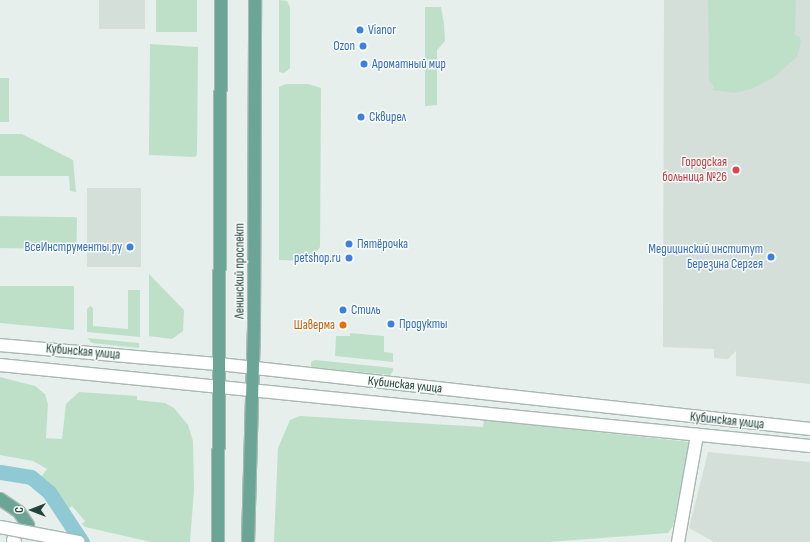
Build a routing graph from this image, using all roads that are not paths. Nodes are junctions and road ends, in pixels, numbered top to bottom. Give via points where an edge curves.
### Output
1 (221, 0) edge
2 (255, 0) edge
3 (0, 345) edge
4 (0, 364) edge
5 (219, 364) junction
6 (252, 368) junction
7 (219, 386) junction
8 (251, 389) junction
9 (810, 429) edge
10 (697, 435) junction
11 (810, 446) edge
12 (0, 499) edge
13 (28, 525) dead end
14 (0, 527) edge
15 (80, 542) edge
16 (218, 542) edge
17 (248, 542) edge
18 (678, 542) edge

1 - 5 main road, Ленинский проспект
2 - 6 main road, Ленинский проспект
3 - 5 main road, Кубинская улица
4 - 7 main road, Кубинская улица
5 - 6 main road, Кубинская улица
5 - 7 main road, Ленинский проспект
6 - 8 main road, Ленинский проспект
6 - 9 main road, Кубинская улица
7 - 8 main road, Кубинская улица
7 - 16 main road, Ленинский проспект
8 - 10 main road, Кубинская улица
8 - 17 main road, Ленинский проспект
10 - 11 main road, Кубинская улица
10 - 18 main road
12 - 13 main road via 19,512
14 - 15 main road, bridge

